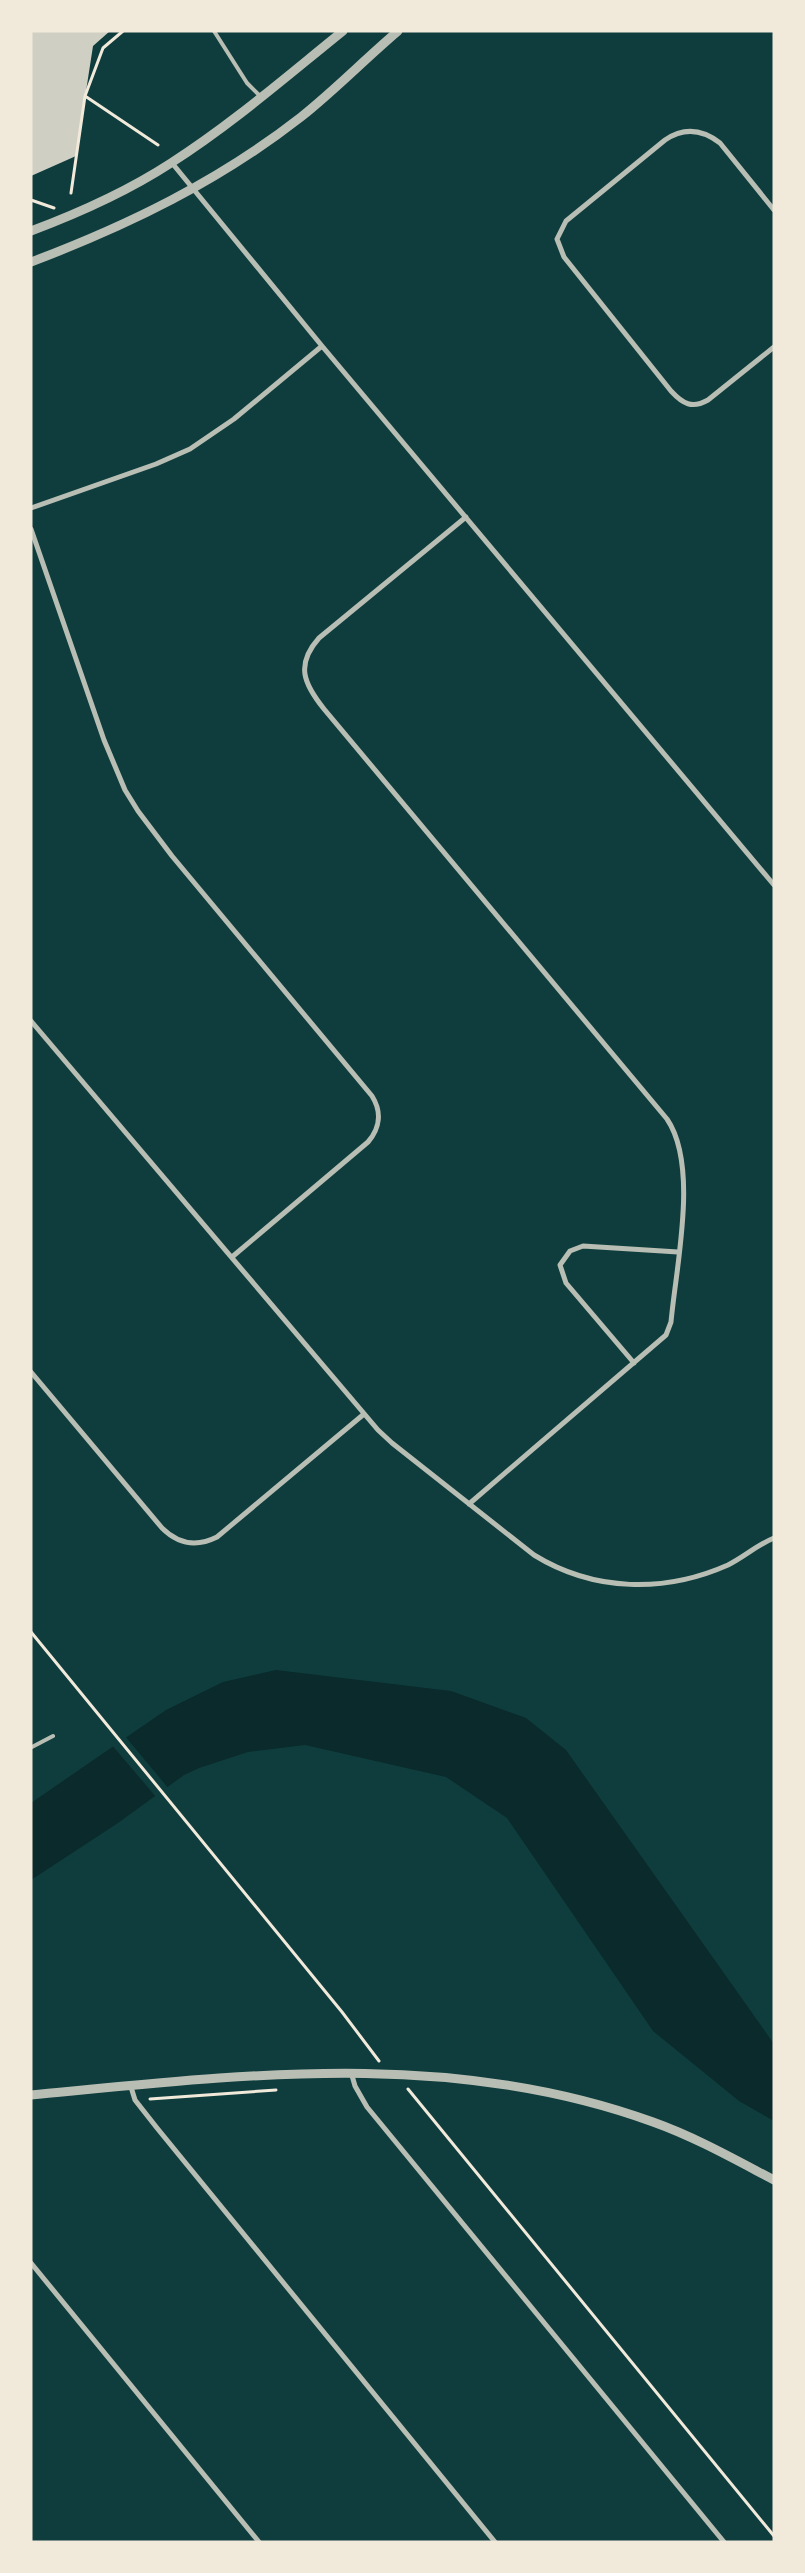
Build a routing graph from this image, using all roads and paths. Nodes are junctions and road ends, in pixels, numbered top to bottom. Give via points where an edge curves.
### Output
1 (123, 31) edge
2 (214, 31) edge
3 (343, 31) edge
4 (398, 31) edge
5 (85, 96) junction
6 (261, 97) junction
7 (158, 145) dead end
8 (172, 163) junction
9 (194, 190) junction
10 (71, 193) dead end
11 (774, 210) edge
12 (31, 231) edge
13 (31, 262) edge
14 (322, 346) junction
15 (774, 347) edge
16 (31, 508) edge
17 (466, 517) junction
18 (31, 529) edge
19 (774, 885) edge
20 (31, 1021) edge
21 (678, 1252) junction
22 (232, 1257) junction
23 (634, 1363) junction
24 (31, 1372) edge
25 (364, 1414) junction
26 (469, 1504) junction
27 (771, 1539) edge
28 (31, 1632) edge
29 (53, 1736) dead end
30 (32, 1747) edge
31 (379, 2061) dead end
32 (351, 2072) junction
33 (131, 2086) junction
34 (406, 2086) dead end
35 (284, 2090) dead end
36 (31, 2095) edge
37 (159, 2099) dead end
38 (774, 2180) edge
39 (31, 2263) edge
40 (774, 2536) edge
41 (258, 2542) edge
42 (495, 2542) edge
43 (724, 2542) edge

1 - 5 path via 102,48
2 - 6 lane via 247,83
3 - 6 street
4 - 9 street via 301,117
5 - 7 path
5 - 10 path
6 - 8 street
8 - 9 street
8 - 12 street via 101,201
9 - 13 street via 140,217
9 - 14 street
11 - 15 street via 720,143 709,135 688,130 665,140 566,220 557,239 564,257 671,391 685,404 696,406 708,400
14 - 16 street via 234,419 190,449
14 - 17 street
17 - 19 street
17 - 21 street via 319,638 308,655 305,678 324,710 673,1127 684,1165
18 - 22 street via 104,740 125,790 172,856 377,1106 378,1127 368,1142
20 - 22 street
21 - 23 street via 670,1329
21 - 23 street via 583,1246 570,1251 560,1265 566,1283
22 - 25 street
23 - 26 street
24 - 25 street via 162,1528 178,1540 192,1543 218,1537
25 - 26 street via 392,1444
26 - 27 street via 546,1562 580,1577 609,1583 658,1584 695,1577 730,1564
28 - 31 path
29 - 30 lane
32 - 33 street
32 - 38 street via 472,2080 591,2102 673,2130
32 - 43 street via 367,2107
33 - 36 street
33 - 42 street via 135,2100
34 - 40 path
35 - 37 path
39 - 41 street

